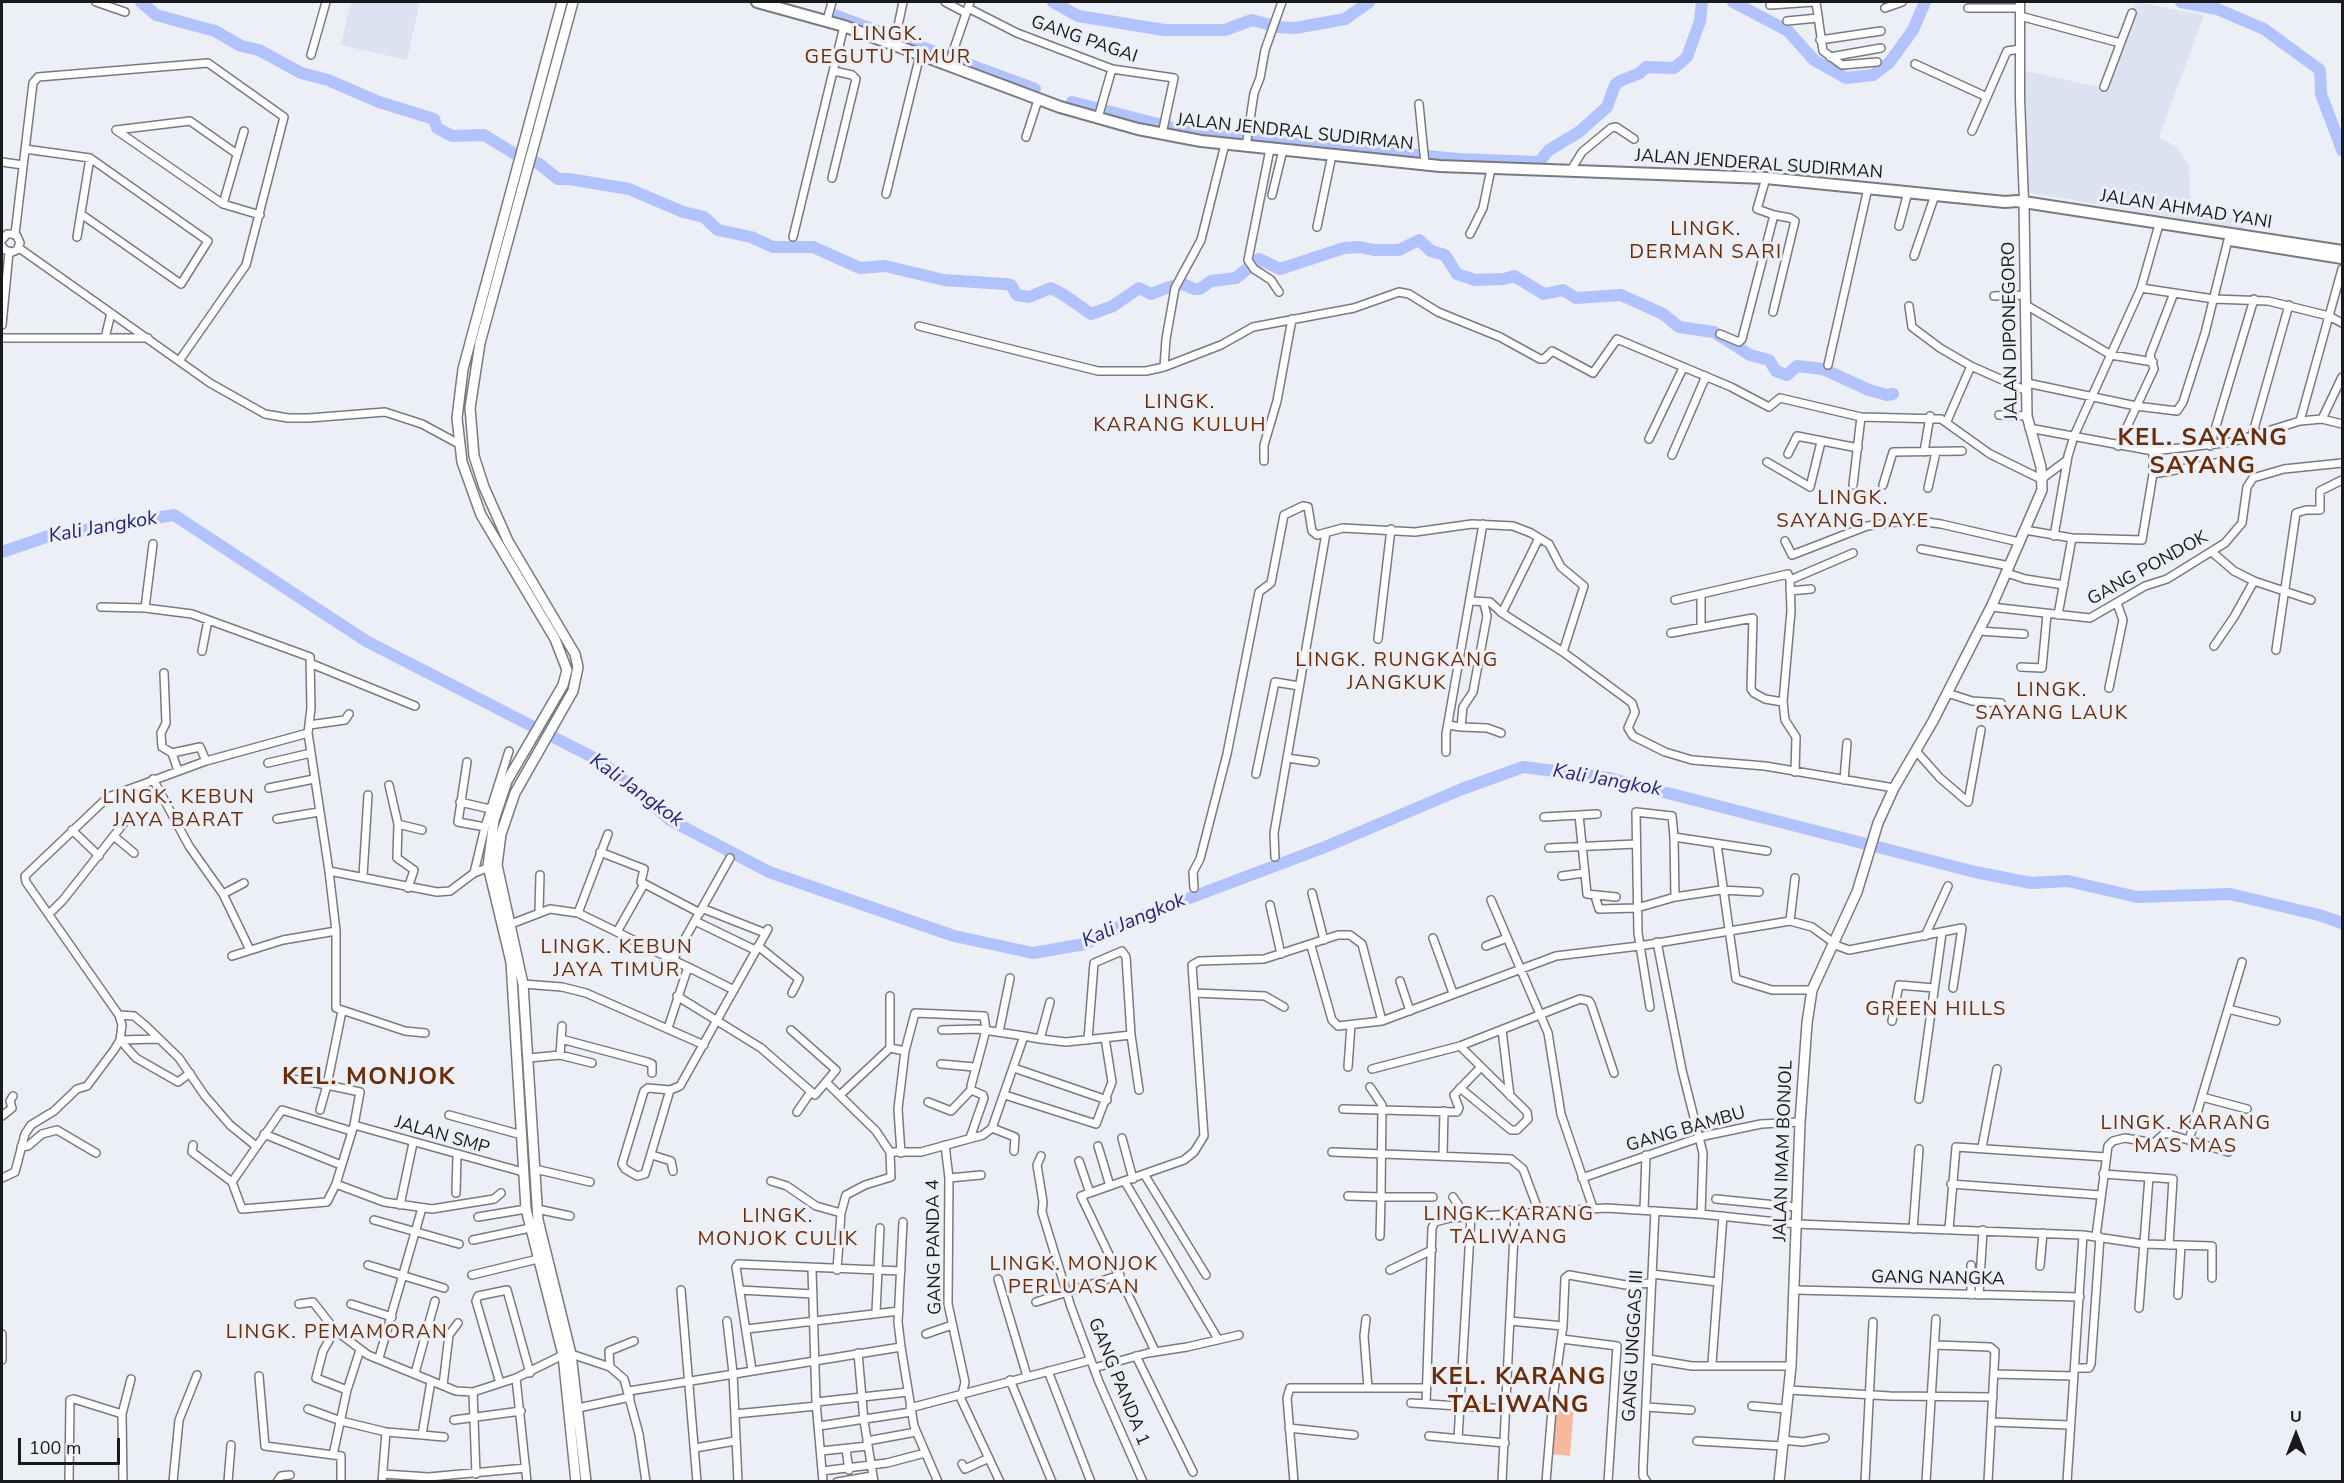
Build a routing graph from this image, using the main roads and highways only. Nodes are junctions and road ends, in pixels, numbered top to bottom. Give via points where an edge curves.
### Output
1 (562, 2) edge
2 (573, 2) edge
3 (757, 2) edge
4 (1491, 169) joint
5 (2024, 205) junction
6 (2248, 240) junction
7 (2343, 251) edge
8 (2343, 258) edge
9 (1875, 835) joint
10 (493, 866) junction
11 (527, 1032) junction
12 (516, 1034) junction
13 (538, 1242) junction
14 (567, 1354) junction
15 (576, 1482) edge
16 (586, 1482) edge
17 (1779, 1482) edge

1 - 10 main road via 463,369 457,418 468,484 481,515 566,664 566,679 513,767 494,820
2 - 10 main road via 474,371 471,433 484,487 508,541 575,654 577,678 524,774 505,820
3 - 4 highway, JALAN JENDRAL SUDIRMAN via 827,20 1038,100 1225,144 1247,141 1270,149 1332,156 1425,158
4 - 5 highway, JALAN JENDERAL SUDIRMAN via 1766,178
5 - 6 highway, JALAN AHMAD YANI
5 - 6 highway via 2228,240
5 - 9 main road, JALAN DIPONEGORO via 2027,416 2042,475 2041,494 1991,607 1917,752 1894,788
6 - 7 highway, JALAN AHMAD YANI
6 - 8 highway
9 - 17 main road, JALAN IMAM BONJOL via 1849,912 1812,990 1800,1122 1790,1390
10 - 11 main road via 524,984
10 - 12 main road via 508,944
11 - 12 main road
11 - 13 main road
12 - 13 main road via 526,1209
13 - 14 main road
13 - 14 main road via 538,1260
14 - 15 main road
14 - 16 main road

